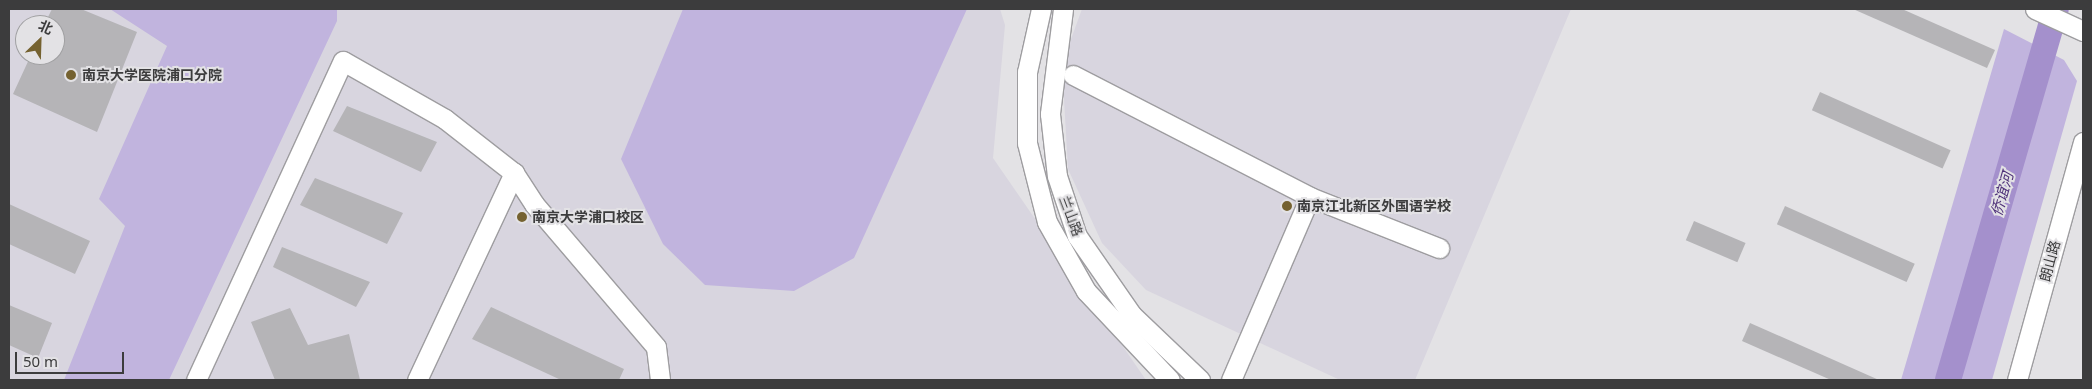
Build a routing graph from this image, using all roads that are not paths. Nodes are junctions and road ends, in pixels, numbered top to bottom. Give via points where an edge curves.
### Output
1 (1041, 9) edge
2 (1063, 9) edge
3 (2036, 9) edge
4 (2080, 30) edge
5 (1073, 75) dead end
6 (2083, 142) edge
7 (514, 173) junction
8 (1310, 197) junction
9 (1439, 248) dead end
10 (196, 380) edge
11 (417, 380) edge
12 (660, 380) edge
13 (1170, 380) edge
14 (1200, 380) edge
15 (1230, 380) edge
16 (2018, 380) edge

1 - 13 street, 兰山路 via 1027,72 1026,143 1047,222 1086,291
2 - 14 street, 兰山路 via 1050,114 1057,176 1077,236 1132,315
3 - 4 street
5 - 8 street
6 - 16 street, 朗山路
7 - 10 street via 445,119 343,61
7 - 11 street
7 - 12 street via 534,204 656,347
8 - 9 street
8 - 15 street

